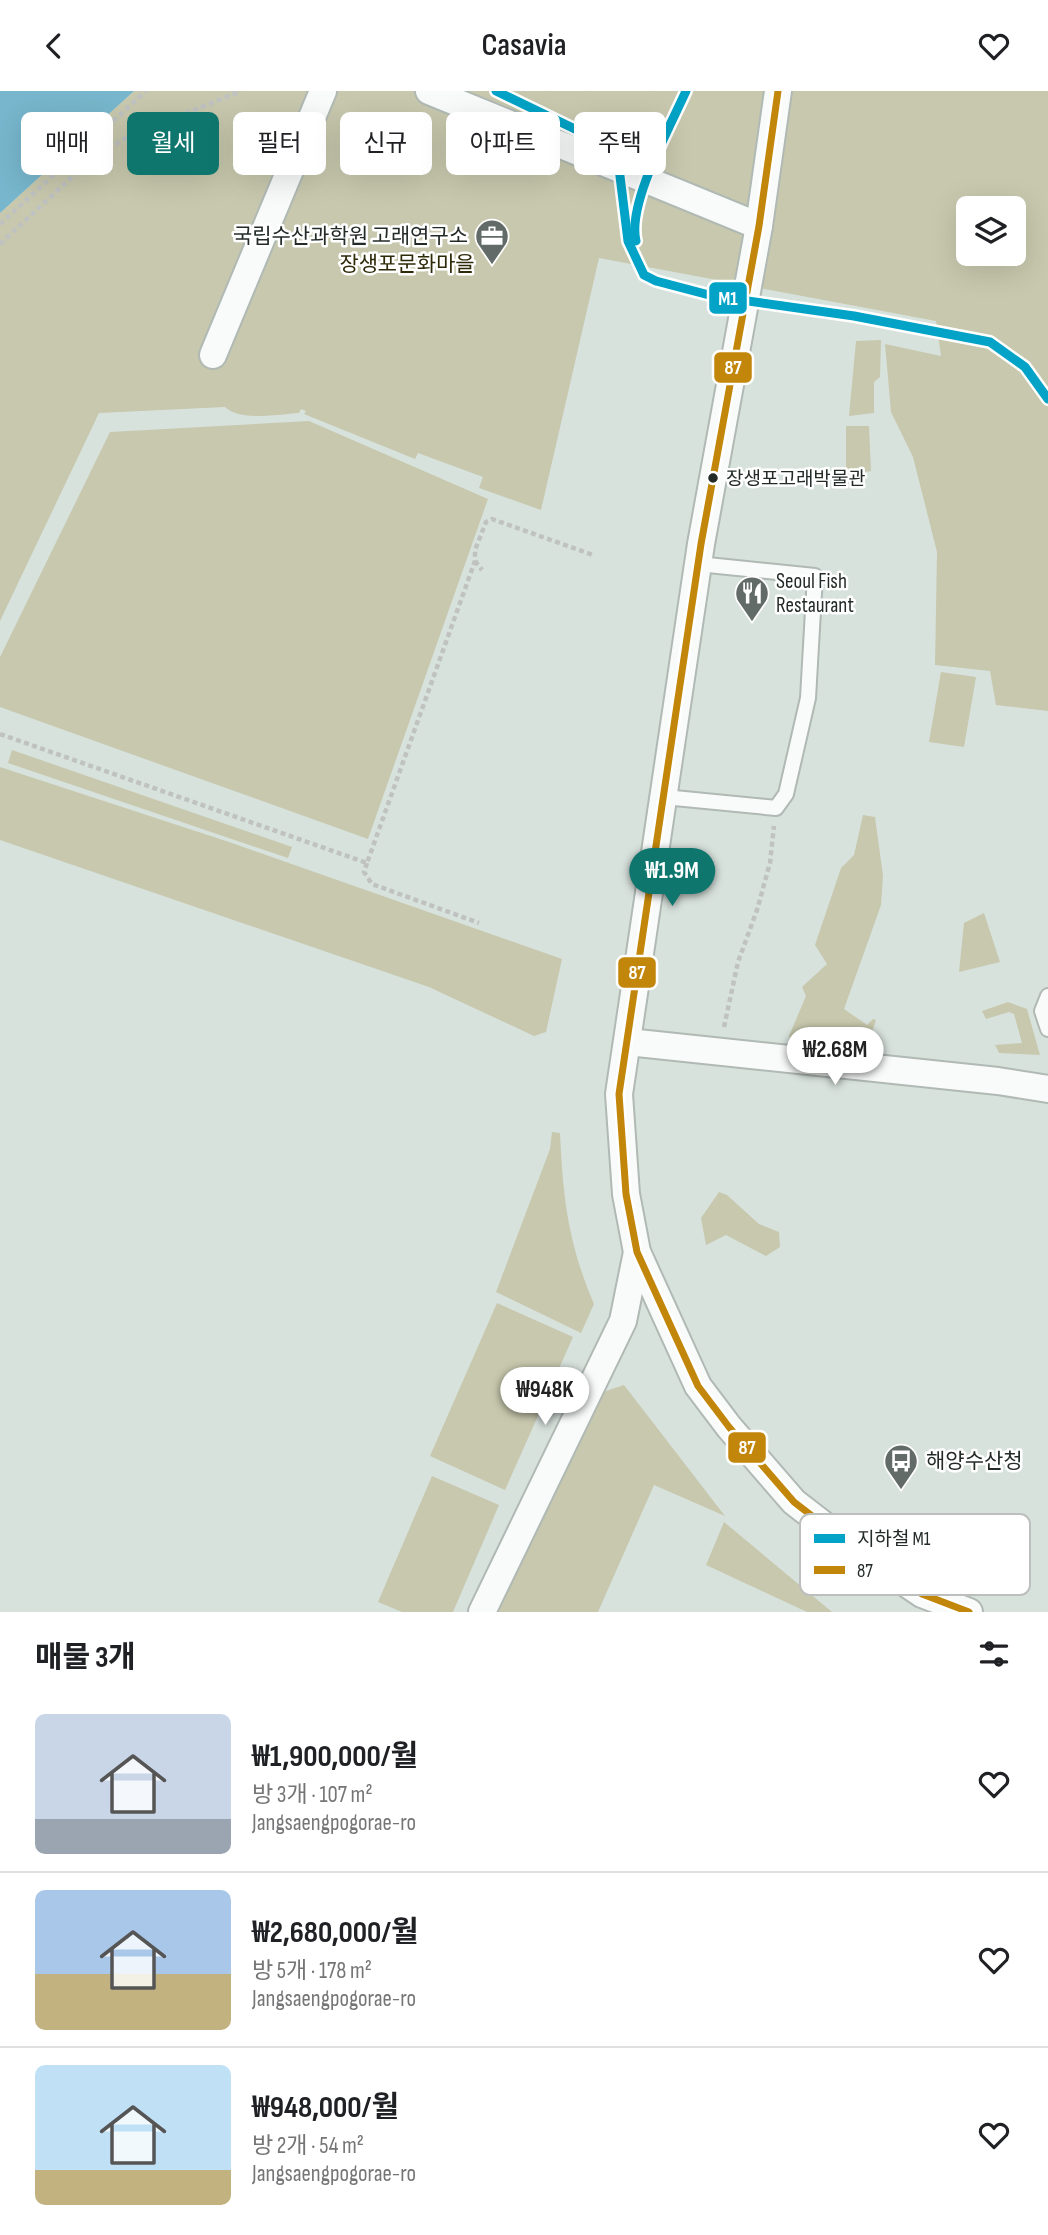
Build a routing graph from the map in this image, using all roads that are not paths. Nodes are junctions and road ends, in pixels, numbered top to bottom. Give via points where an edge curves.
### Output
1 (323, 91) edge
2 (429, 91) edge
3 (778, 91) edge
4 (759, 226) junction
5 (213, 355) dead end
6 (698, 564) junction
7 (664, 797) junction
8 (1048, 996) edge
9 (1048, 1029) edge
10 (628, 1042) junction
11 (1048, 1089) edge
12 (637, 1252) junction
13 (810, 1514) edge
14 (924, 1595) edge
15 (958, 1611) edge
16 (482, 1612) edge

1 - 5 street
2 - 4 street
3 - 4 street
4 - 6 street
6 - 7 street
6 - 7 lane via 815,576 808,698 786,794 776,808
7 - 10 street
8 - 9 lane via 1042,1011
10 - 11 street
10 - 12 street via 620,1094 626,1193
12 - 13 street via 698,1386 794,1502
12 - 16 street via 623,1321
14 - 15 street

